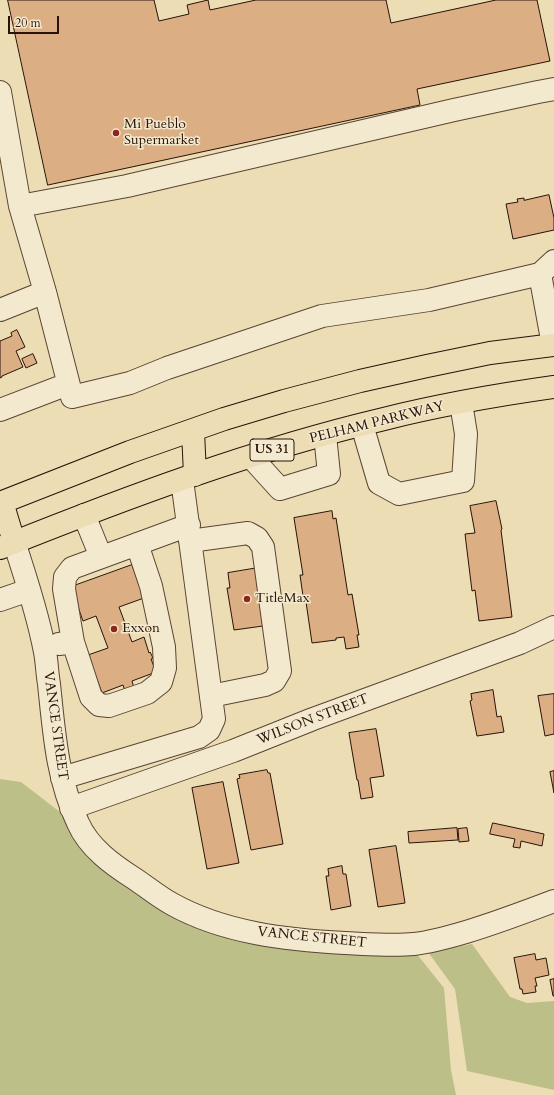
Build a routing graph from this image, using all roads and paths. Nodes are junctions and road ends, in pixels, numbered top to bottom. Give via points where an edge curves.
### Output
1 (554, 89) edge
2 (0, 92) edge
3 (5, 150) edge
4 (20, 206) junction
5 (547, 268) edge
6 (45, 292) junction
7 (0, 310) edge
8 (554, 347) edge
9 (68, 384) junction
10 (554, 387) edge
11 (461, 403) junction
12 (0, 410) edge
13 (362, 425) junction
14 (193, 431) junction
15 (325, 435) junction
16 (251, 457) junction
17 (189, 478) junction
18 (1, 502) edge
19 (84, 515) junction
20 (190, 533) junction
21 (137, 544) junction
22 (7, 545) edge
23 (101, 557) junction
24 (29, 590) junction
25 (0, 600) edge
26 (554, 627) edge
27 (73, 642) junction
28 (44, 647) junction
29 (211, 696) junction
30 (62, 778) junction
31 (71, 808) junction
32 (554, 901) edge

1 - 4 street via 127,186
2 - 3 street
3 - 4 street
4 - 6 street
5 - 8 street
5 - 9 street via 429,300 322,316 130,383 72,397
6 - 7 street
6 - 9 street
8 - 14 main road via 490,353 360,381 284,401
9 - 12 street
10 - 11 main road, PELHAM PARKWAY / US 31
11 - 13 main road, PELHAM PARKWAY / US 31
11 - 13 street via 466,434 463,481 399,494 379,483
13 - 15 main road, PELHAM PARKWAY / US 31
14 - 17 main road
14 - 18 main road via 130,452
15 - 16 main road, PELHAM PARKWAY / US 31
15 - 16 street via 329,474 280,489
16 - 17 main road, PELHAM PARKWAY / US 31
17 - 19 main road, PELHAM PARKWAY / US 31
17 - 20 street
18 - 22 main road
19 - 22 main road, PELHAM PARKWAY / US 31
19 - 23 street
20 - 21 street
20 - 29 street
20 - 29 street via 248,533 257,538 263,547 279,663 280,671 274,681
21 - 23 street
21 - 27 street via 151,586 164,647 165,668 161,682 148,693 109,706 99,705 91,697
22 - 24 street, VANCE STREET
23 - 27 street via 72,568 65,577 64,589
24 - 25 street
24 - 28 street, VANCE STREET
26 - 31 street, WILSON STREET via 520,643 312,719 233,751
27 - 28 street
28 - 30 street, VANCE STREET
29 - 30 street via 214,719 209,730 199,737
30 - 31 street, VANCE STREET
31 - 32 street, VANCE STREET via 89,841 122,871 172,904 198,916 248,932 325,942 412,944 433,941 488,925

